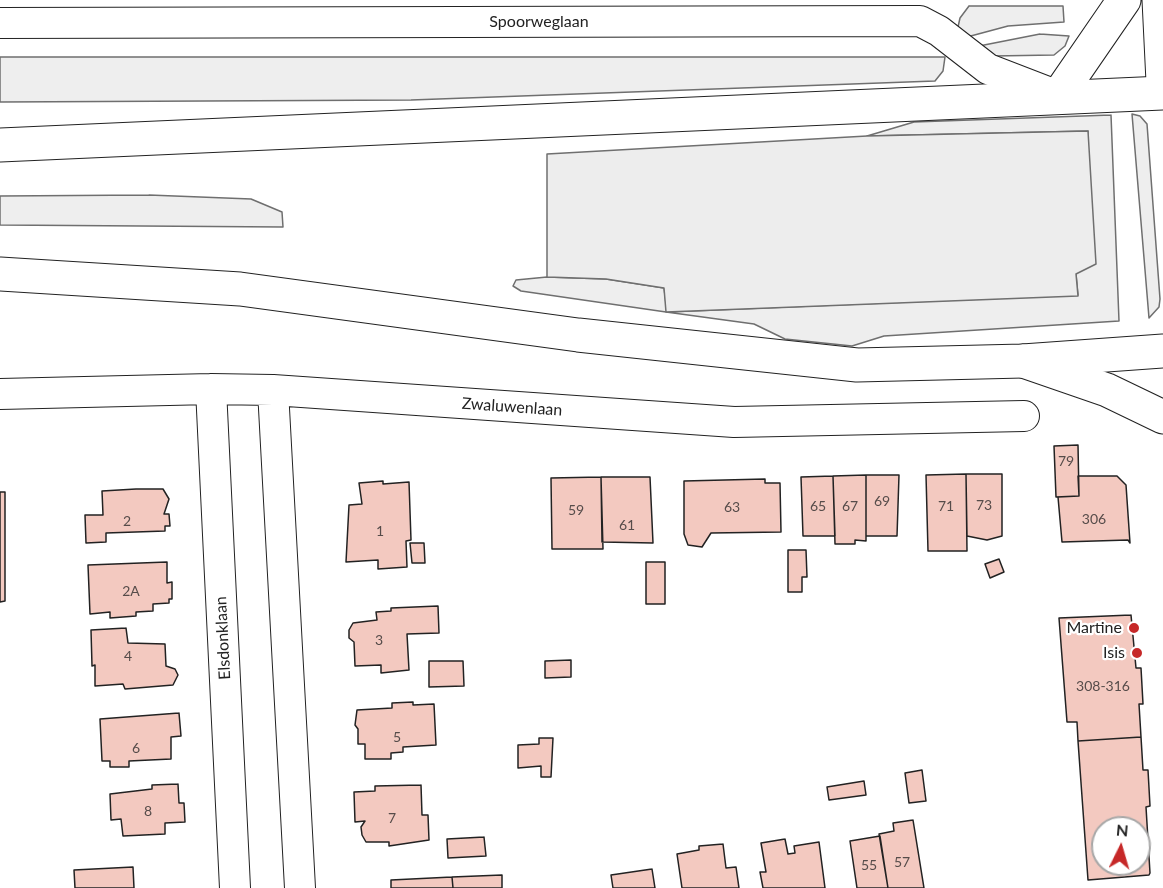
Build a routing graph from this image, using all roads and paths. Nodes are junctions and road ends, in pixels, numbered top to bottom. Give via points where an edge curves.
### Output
1 (1124, 0) edge
2 (1159, 0) edge
3 (0, 23) edge
4 (1163, 82) edge
5 (1163, 93) edge
6 (1058, 96) junction
7 (0, 145) edge
8 (0, 274) edge
9 (1163, 351) edge
10 (1023, 361) junction
11 (211, 389) junction
12 (273, 390) junction
13 (0, 394) edge
14 (1024, 416) dead end
15 (1163, 417) edge
16 (235, 888) edge
17 (300, 888) edge

1 - 6 main road
2 - 4 main road
3 - 6 street, Spoorweglaan via 920,21 988,69
5 - 6 main road
6 - 7 main road
8 - 10 main road via 240,289 578,335 857,365
9 - 10 main road
10 - 15 main road via 1107,390
11 - 12 street, Zwaluwenlaan
11 - 13 street, Zwaluwenlaan
11 - 16 street, Elsdonklaan
12 - 14 street, Zwaluwenlaan via 734,422
12 - 17 street

